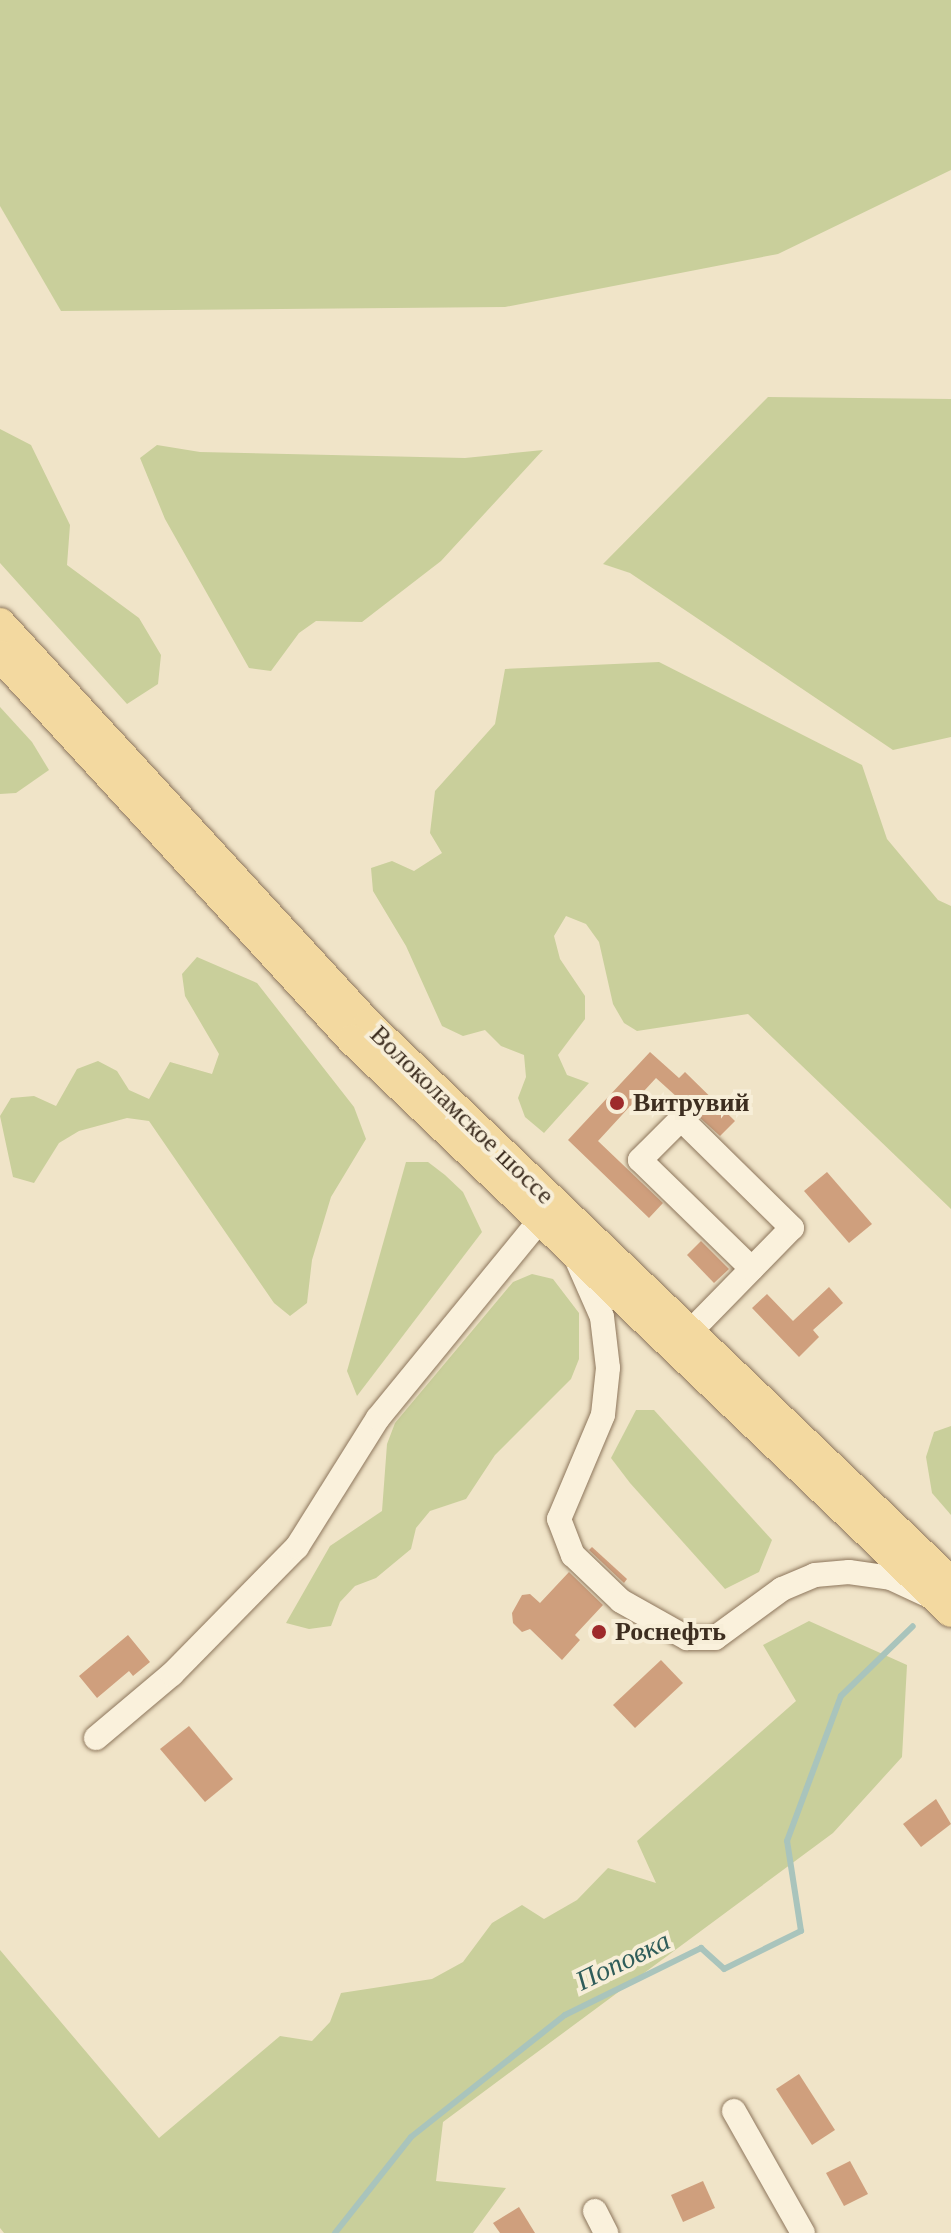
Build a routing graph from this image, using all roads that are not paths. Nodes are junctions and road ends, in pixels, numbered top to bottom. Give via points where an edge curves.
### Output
1 (0, 623) edge
2 (0, 656) edge
3 (546, 1213) junction
4 (575, 1256) junction
5 (752, 1269) junction
6 (689, 1333) junction
7 (946, 1598) edge
8 (96, 1738) dead end
9 (734, 2111) dead end
10 (595, 2211) dead end
11 (606, 2233) edge
12 (803, 2233) edge

1 - 3 main road, Волоколамское шоссе via 285,939
2 - 3 main road, Волоколамское шоссе via 271,955
3 - 4 main road, Волоколамское шоссе
3 - 6 main road, Волоколамское шоссе
3 - 8 street via 378,1418 297,1547 172,1674
4 - 7 main road, Волоколамское шоссе
4 - 7 street via 602,1317 608,1368 603,1415 559,1519 573,1555 621,1601 687,1638 715,1638 782,1589 815,1575 849,1572 891,1578
5 - 5 street via 640,1160 681,1119 792,1228
5 - 6 street
6 - 7 main road, Волоколамское шоссе
9 - 12 street
10 - 11 street

